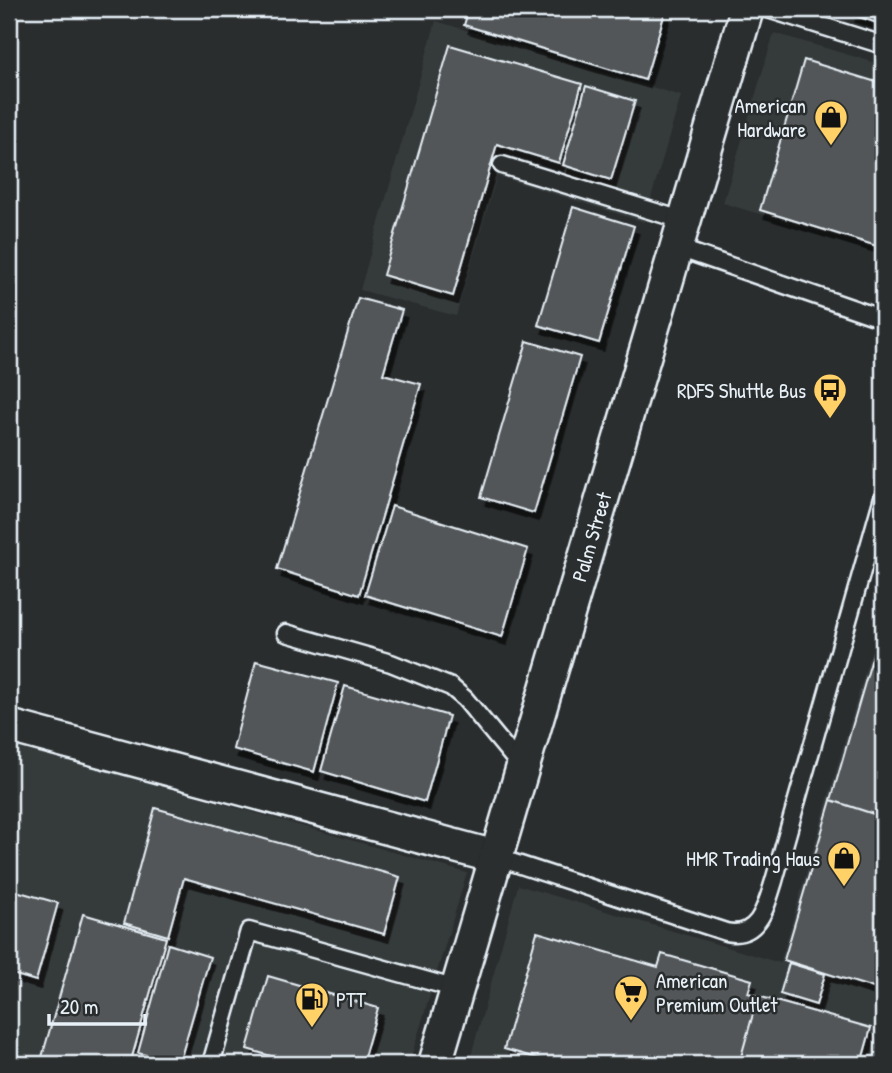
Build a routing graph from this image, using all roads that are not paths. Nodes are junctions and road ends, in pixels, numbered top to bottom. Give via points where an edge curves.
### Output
1 (747, 9) edge
2 (768, 9) edge
3 (883, 45) edge
4 (502, 165) dead end
5 (682, 235) junction
6 (883, 319) edge
7 (883, 497) edge
8 (286, 633) dead end
9 (9, 726) edge
10 (523, 769) junction
11 (496, 857) junction
12 (457, 989) junction
13 (211, 1064) edge
14 (435, 1064) edge

1 - 5 street, Palm Street
2 - 3 lane
4 - 5 lane
5 - 6 lane
5 - 10 street, Palm Street
7 - 11 lane via 774,881 754,927 726,932
8 - 10 lane via 391,663 451,687
9 - 11 street
10 - 11 street, Palm Street
11 - 12 street, Palm Street
12 - 13 lane via 249,931
12 - 14 street, Palm Street

